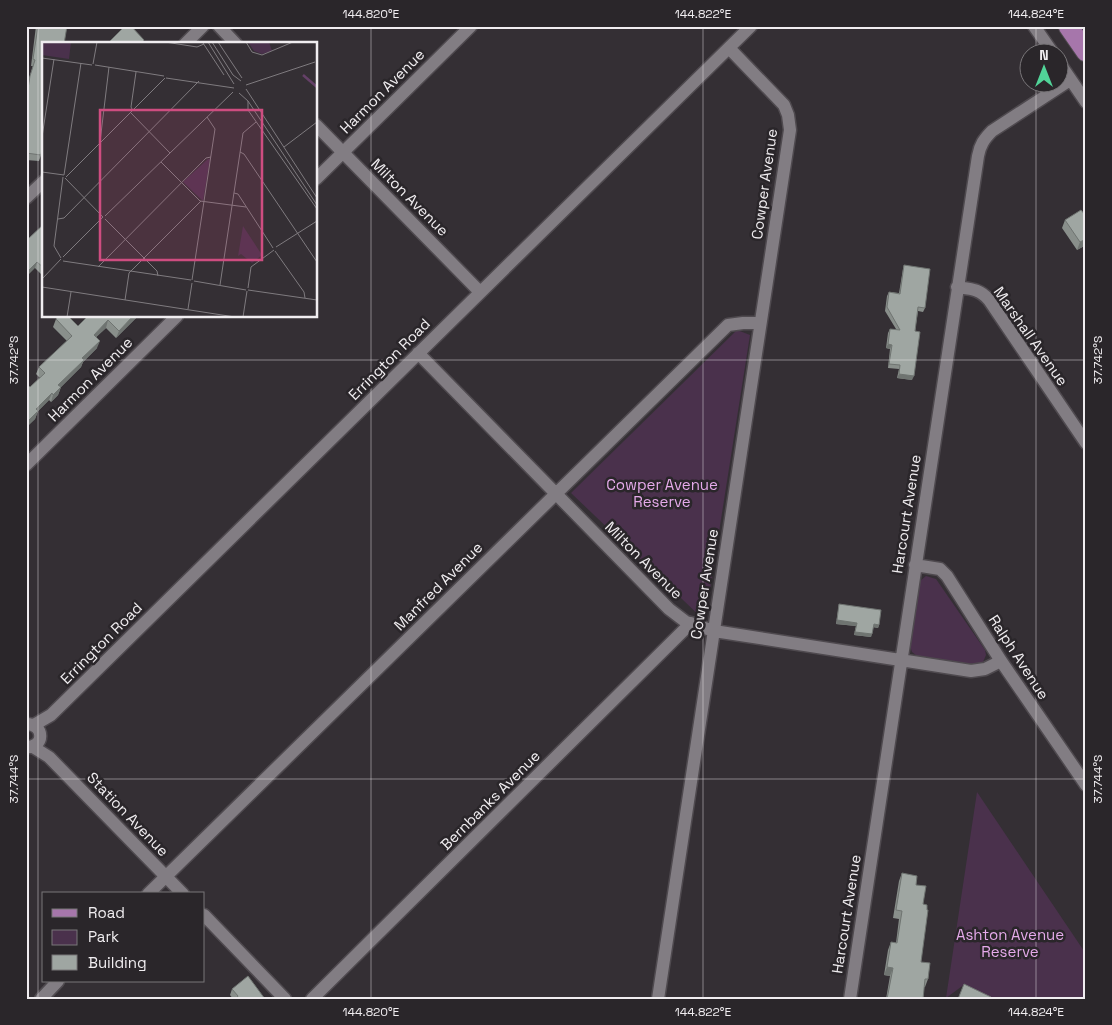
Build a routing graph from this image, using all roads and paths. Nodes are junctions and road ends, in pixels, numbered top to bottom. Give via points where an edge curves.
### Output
1 (203, 26) edge
2 (219, 26) edge
3 (472, 26) edge
4 (751, 26) edge
5 (1034, 26) edge
6 (1068, 26) edge
7 (187, 42) edge
8 (234, 42) edge
9 (1045, 42) edge
10 (729, 48) junction
11 (1086, 52) edge
12 (1070, 80) edge
13 (1052, 92) edge
14 (1086, 102) edge
15 (318, 127) edge
16 (344, 152) junction
17 (318, 177) edge
18 (42, 183) edge
19 (26, 198) edge
20 (957, 287) junction
21 (480, 292) junction
22 (175, 318) edge
23 (760, 322) junction
24 (418, 353) junction
25 (1086, 443) edge
26 (26, 465) edge
27 (555, 493) junction
28 (915, 565) junction
29 (691, 624) junction
30 (714, 631) junction
31 (901, 660) junction
32 (1001, 661) junction
33 (33, 736) edge
34 (1086, 785) edge
35 (166, 876) junction
36 (150, 892) edge
37 (181, 892) edge
38 (205, 916) edge
39 (57, 982) edge
40 (40, 999) edge
41 (285, 999) edge
42 (312, 999) edge
43 (658, 999) edge
44 (850, 999) edge

1 - 7 street
2 - 8 street
3 - 16 street, Harmon Avenue
4 - 10 street, Errington Road
5 - 9 street
6 - 11 main road
10 - 21 street, Errington Road
10 - 23 street, Cowper Avenue via 784,104 790,130
12 - 14 street
13 - 20 street, Harcourt Avenue via 992,131 980,146
15 - 16 street, Milton Avenue
16 - 17 street, Harmon Avenue
16 - 21 street, Milton Avenue
18 - 19 street
20 - 25 street, Marshall Avenue via 985,294
20 - 28 street, Harcourt Avenue
21 - 24 street, Errington Road
22 - 26 street, Harmon Avenue
23 - 27 street, Manfred Avenue via 728,325
23 - 30 street, Cowper Avenue
24 - 27 street, Milton Avenue
24 - 33 street, Errington Road
27 - 29 street, Milton Avenue via 669,609
27 - 35 street, Manfred Avenue
28 - 31 street, Harcourt Avenue
28 - 32 street, Ralph Avenue via 940,569 947,576
29 - 30 street, Milton Avenue
29 - 42 street, Bernbanks Avenue
30 - 31 street, Milton Avenue
30 - 43 street, Cowper Avenue
31 - 32 street, Milton Avenue via 971,671 985,669
31 - 44 street, Harcourt Avenue
32 - 34 street, Ralph Avenue
33 - 35 street, Station Avenue via 49,757
35 - 36 street, Manfred Avenue
35 - 37 street, Station Avenue
38 - 41 street
39 - 40 street

